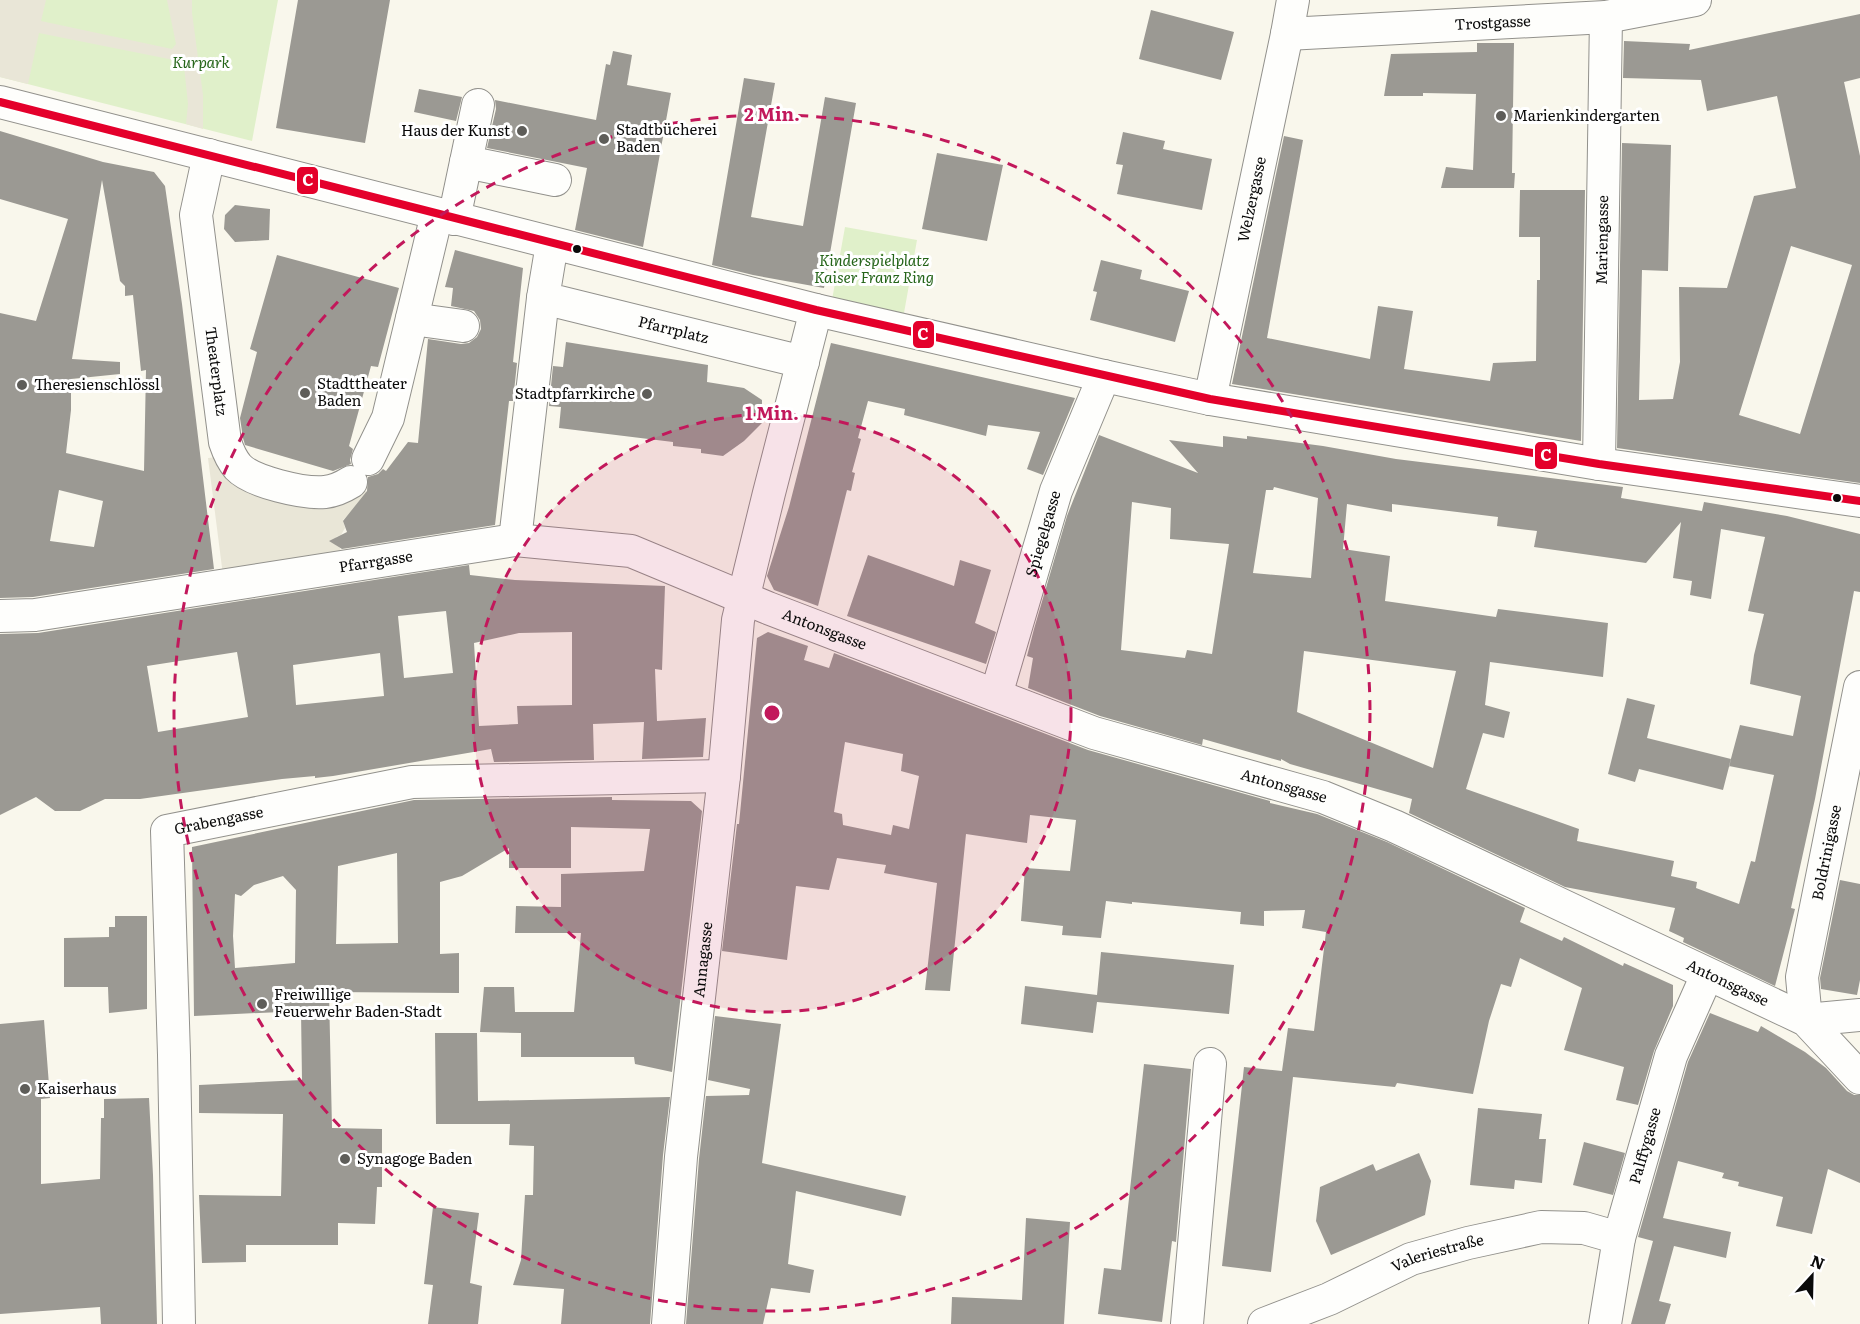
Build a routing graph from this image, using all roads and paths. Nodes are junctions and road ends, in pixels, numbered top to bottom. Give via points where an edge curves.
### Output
1 (1293, 0) edge
2 (1695, 0) edge
3 (1606, 17) junction
4 (1287, 34) junction
5 (0, 102) edge
6 (478, 105) dead end
7 (209, 155) junction
8 (466, 162) junction
9 (555, 180) dead end
10 (446, 216) junction
11 (552, 244) junction
12 (543, 298) junction
13 (816, 310) junction
14 (412, 319) junction
15 (463, 326) dead end
16 (803, 362) junction
17 (1104, 376) junction
18 (1210, 399) junction
19 (1599, 464) junction
20 (1860, 501) edge
21 (515, 540) junction
22 (744, 598) junction
23 (0, 616) edge
24 (1860, 687) edge
25 (996, 694) junction
26 (724, 776) junction
27 (1707, 975) junction
28 (1860, 1015) edge
29 (1806, 1020) junction
30 (1210, 1064) dead end
31 (1860, 1078) edge
32 (1619, 1238) junction
33 (179, 1324) edge
34 (668, 1324) edge
35 (1187, 1324) edge
36 (1264, 1324) edge
37 (1605, 1324) edge

1 - 4 street, Welzergasse
2 - 3 street, Trostgasse
3 - 4 street, Trostgasse
3 - 19 street, Mariengasse
4 - 18 street, Welzergasse
5 - 7 street
6 - 8 street, Theaterplatz
7 - 10 street
7 - 14 street, Theaterplatz via 196,215 225,442 238,468 251,476 313,492 337,489 359,470 388,418
8 - 9 street
8 - 10 street, Theaterplatz
10 - 11 street
10 - 14 street, Theaterplatz
11 - 12 street
11 - 13 street
12 - 16 street, Pfarrplatz
12 - 21 street
13 - 16 street
13 - 17 street
14 - 15 street
16 - 22 street
17 - 18 street
17 - 25 street, Spiegelgasse via 1056,491
18 - 19 street
19 - 20 street
21 - 22 street, Pfarrgasse via 631,551
21 - 23 street, Pfarrgasse via 35,615
22 - 25 street, Antonsgasse
22 - 26 street, Annagasse via 738,620
24 - 29 street, Boldrinigasse via 1802,977
25 - 27 street, Antonsgasse via 1094,733 1323,797
26 - 33 street, Grabengasse via 412,782 167,831 154,845 174,1055
26 - 34 street, Annagasse via 681,1158
27 - 29 street, Antonsgasse
27 - 32 street, Palffygasse via 1671,1056
28 - 29 street
29 - 31 street
30 - 35 street
32 - 36 street, Valeriestraße via 1584,1228 1541,1227 1468,1243 1410,1259 1329,1299
32 - 37 street, Palffygasse

